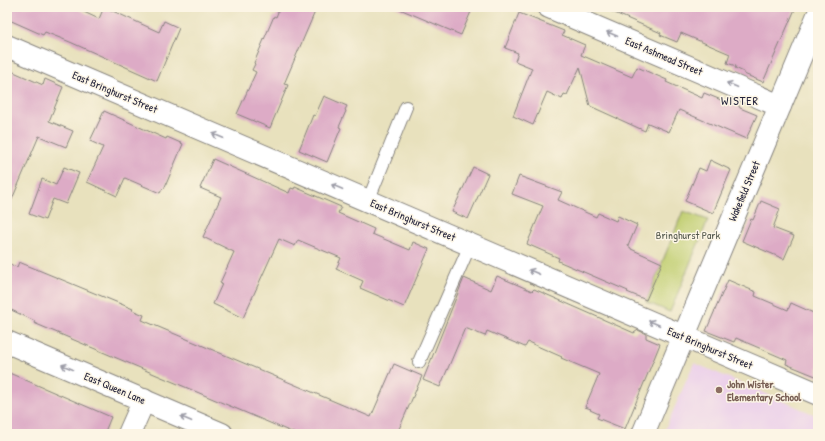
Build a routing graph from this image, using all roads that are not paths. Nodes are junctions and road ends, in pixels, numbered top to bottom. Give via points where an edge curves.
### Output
1 (549, 7) edge
2 (818, 15) edge
3 (7, 46) edge
4 (780, 106) junction
5 (406, 107) dead end
6 (368, 200) junction
7 (470, 245) junction
8 (684, 336) junction
9 (7, 342) edge
10 (420, 362) dead end
11 (818, 394) edge
12 (144, 400) junction
13 (129, 434) edge
14 (222, 434) edge
15 (643, 434) edge

4 -> 1 street, East Ashmead Street
2 - 4 street, Wakefield Street
6 -> 3 street, East Bringhurst Street
4 - 8 street, Wakefield Street
5 - 6 lane
6 - 7 street, East Bringhurst Street
8 -> 7 street, East Bringhurst Street
7 - 10 lane
8 - 11 street, East Bringhurst Street
8 - 15 street, Wakefield Street
12 -> 9 street, East Queen Lane
12 - 13 street
14 -> 12 street, East Queen Lane

